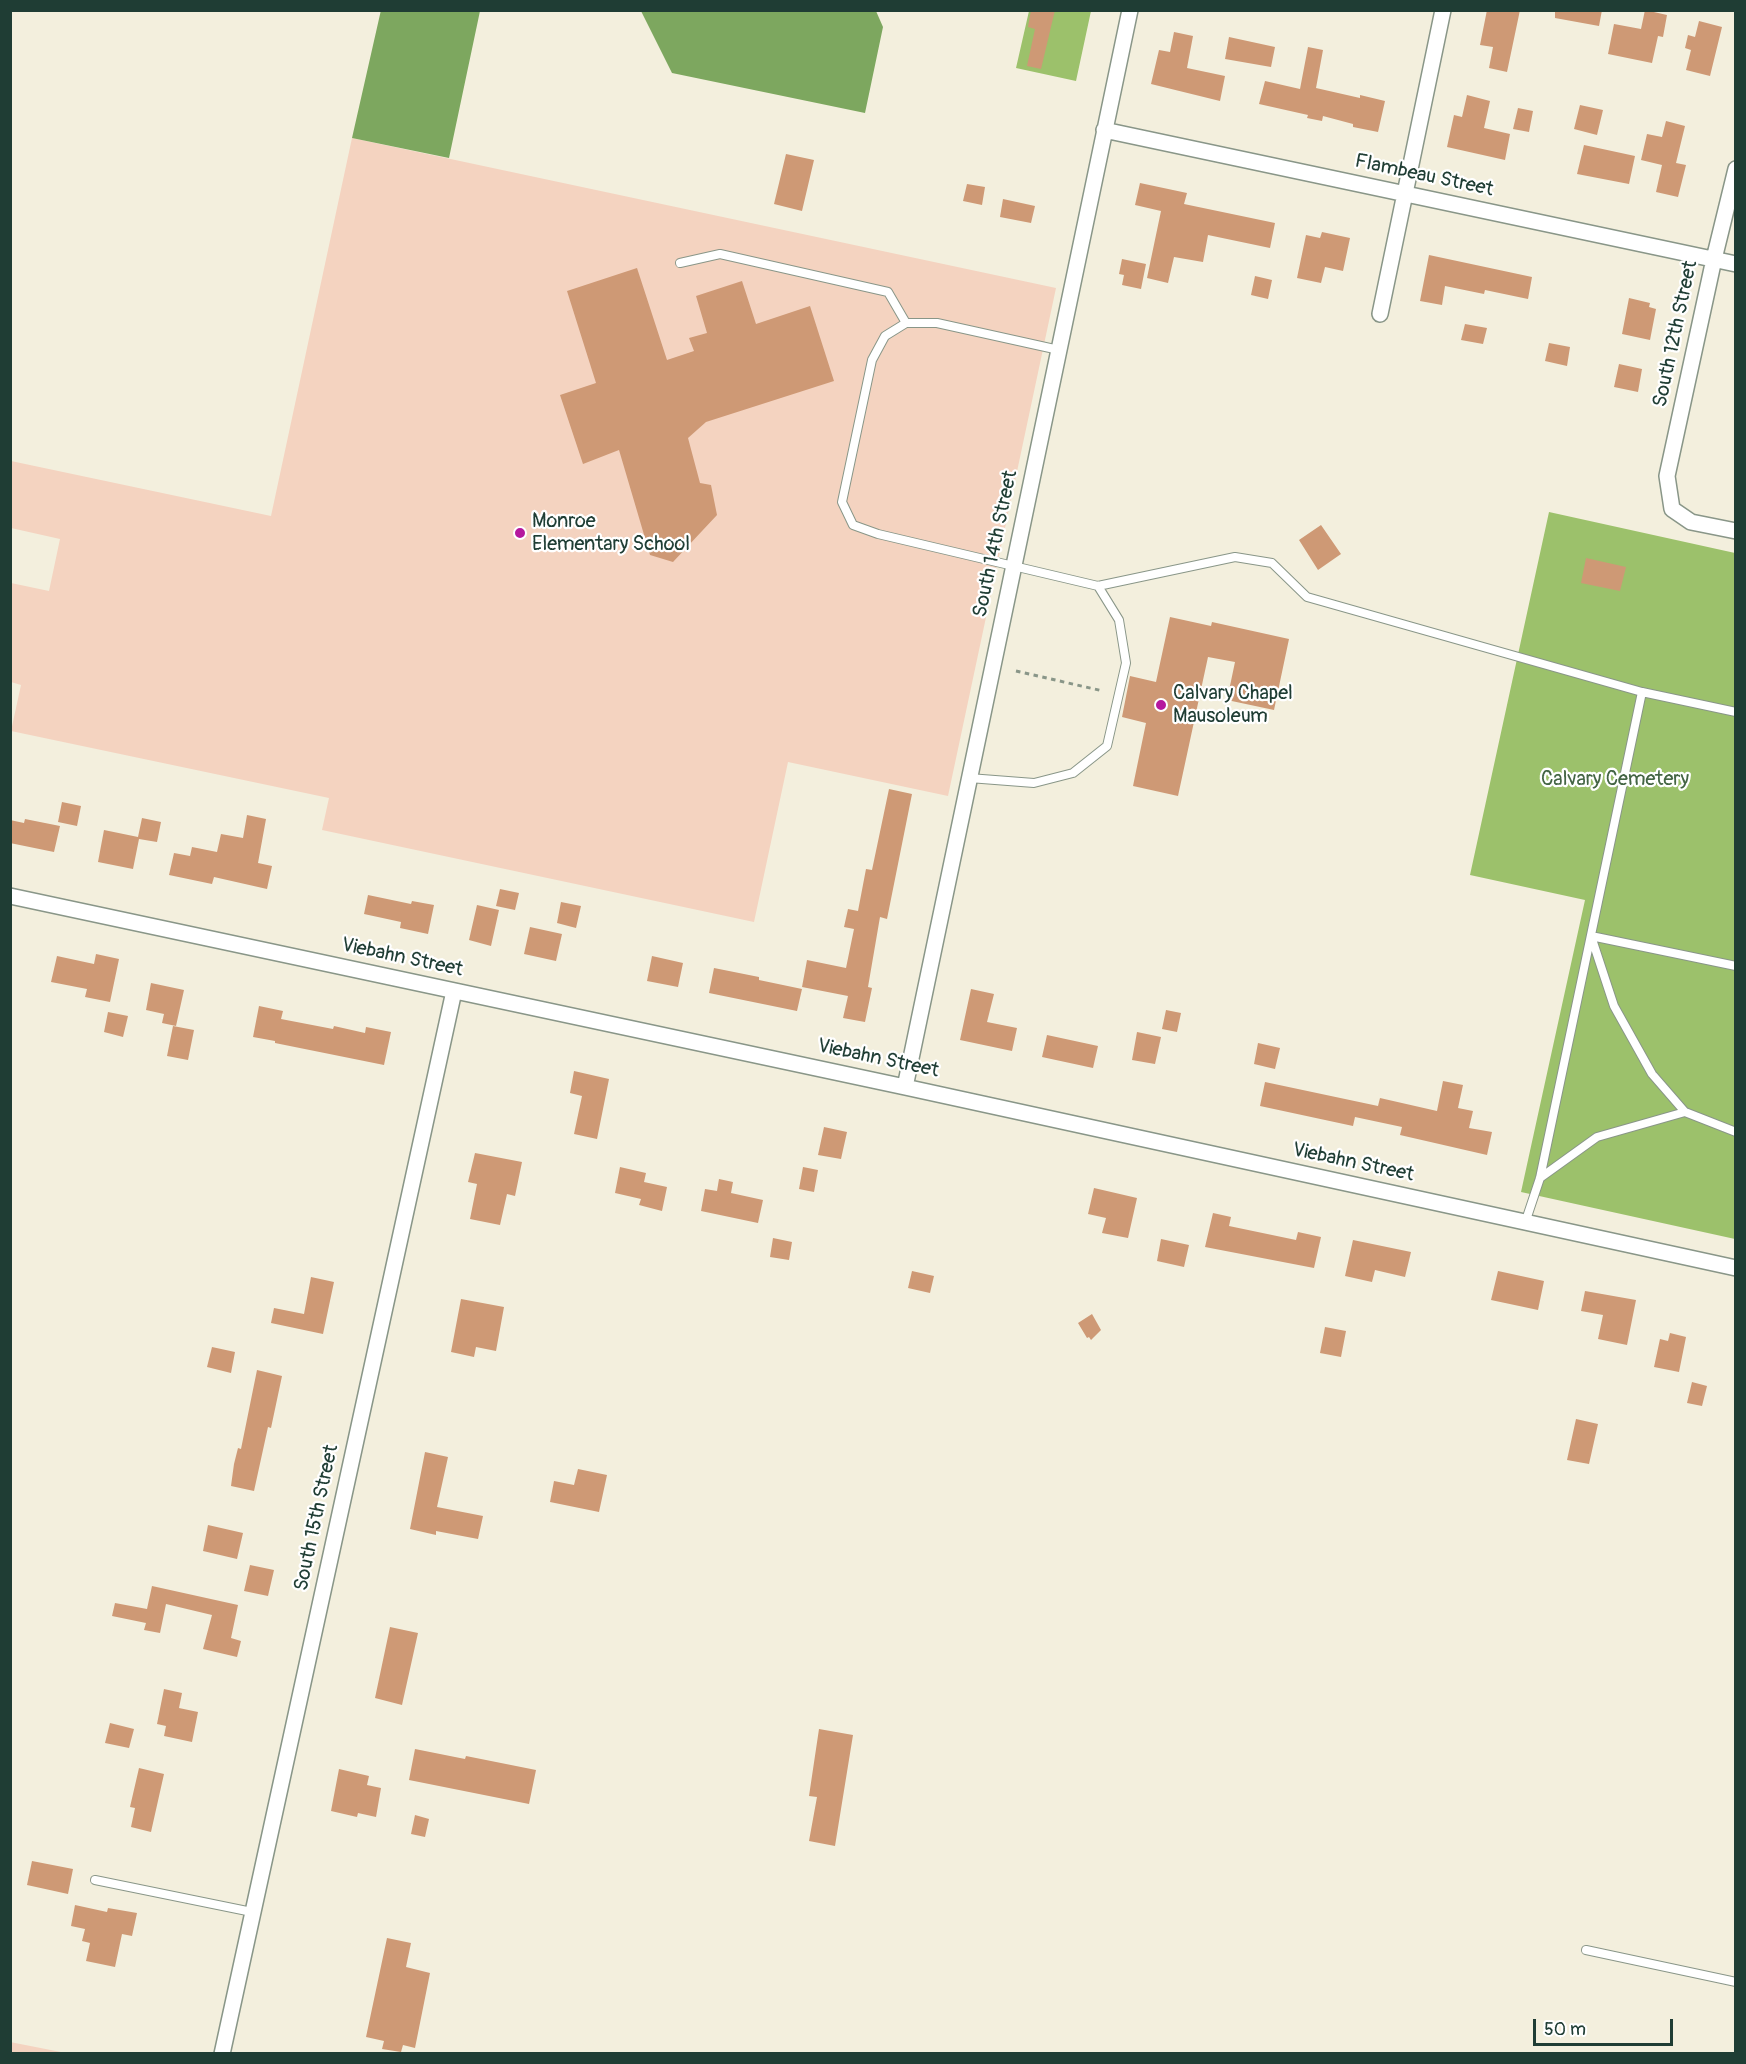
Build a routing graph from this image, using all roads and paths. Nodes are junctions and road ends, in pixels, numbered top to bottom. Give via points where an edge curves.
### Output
1 (1130, 10) edge
2 (1443, 10) edge
3 (1104, 130) junction
4 (1736, 169) edge
5 (1404, 193) junction
6 (1714, 259) junction
7 (680, 263) dead end
8 (1736, 264) edge
9 (1380, 314) dead end
10 (906, 323) junction
11 (1059, 350) junction
12 (1736, 531) edge
13 (1013, 565) junction
14 (1098, 586) junction
15 (1016, 671) dead end
16 (1103, 691) dead end
17 (1642, 692) junction
18 (1736, 712) edge
19 (969, 778) junction
20 (10, 896) edge
21 (1591, 936) junction
22 (1736, 966) edge
23 (454, 991) junction
24 (905, 1087) junction
25 (1685, 1112) junction
26 (1736, 1132) edge
27 (1540, 1179) junction
28 (1524, 1223) junction
29 (1736, 1268) edge
30 (95, 1880) dead end
31 (252, 1912) junction
32 (1586, 1950) dead end
33 (1736, 1982) edge
34 (222, 2054) edge

1 - 3 street, South 14th Street
2 - 5 street
3 - 5 street, Flambeau Street
3 - 11 street, South 14th Street
4 - 6 street, South 12th Street
5 - 6 street, Flambeau Street
5 - 9 street
6 - 8 street, Flambeau Street
6 - 12 street, South 12th Street via 1667,477 1672,509 1691,522
7 - 10 lane via 720,254 888,292
10 - 11 lane via 937,323
10 - 13 lane via 885,336 872,360 842,502 853,525
11 - 13 street, South 14th Street
13 - 14 lane
13 - 19 street, South 14th Street
14 - 17 lane via 1235,557 1272,563 1307,597
14 - 19 lane via 1119,620 1126,663 1107,746 1073,773 1034,783
15 - 16 path
17 - 18 lane
17 - 21 lane
19 - 24 street, South 14th Street
20 - 23 street, Viebahn Street
21 - 22 lane
21 - 25 lane via 1614,1006 1652,1074
21 - 27 lane
23 - 24 street, Viebahn Street
23 - 31 street, South 15th Street
24 - 28 street, Viebahn Street
25 - 26 lane
25 - 27 lane via 1597,1137
27 - 28 lane
28 - 29 street, Viebahn Street
30 - 31 lane
31 - 34 street, South 15th Street
32 - 33 lane

